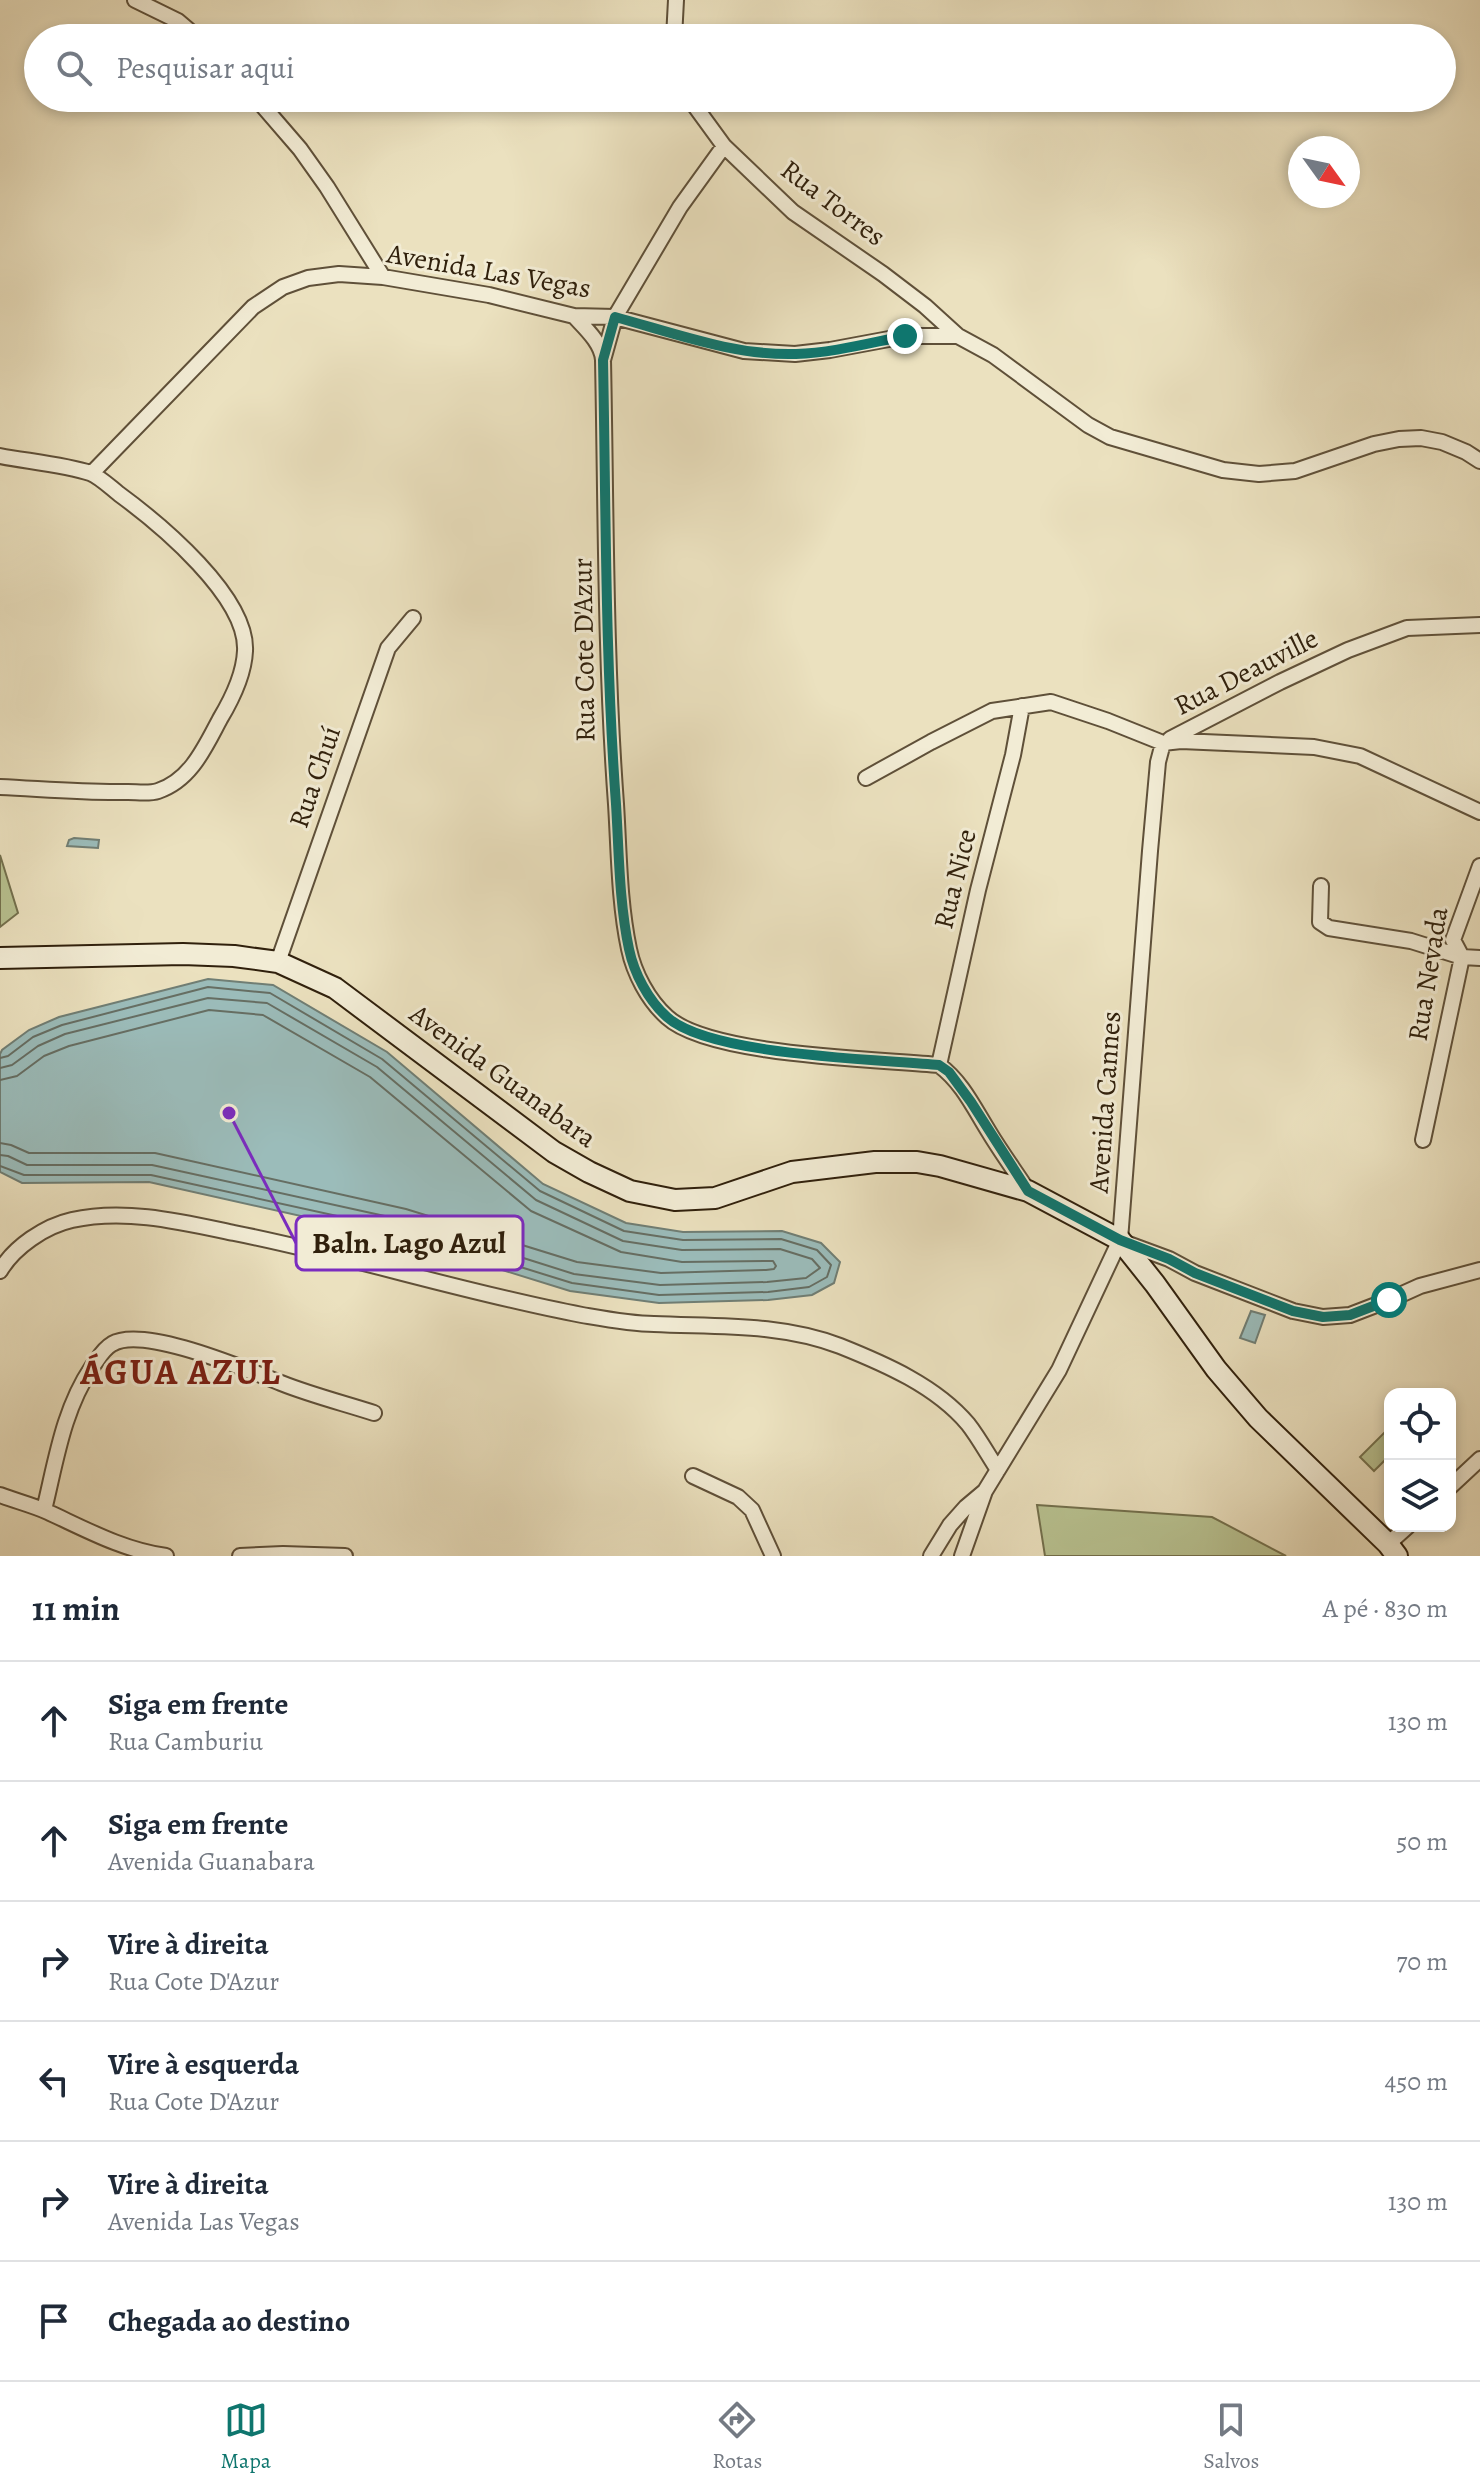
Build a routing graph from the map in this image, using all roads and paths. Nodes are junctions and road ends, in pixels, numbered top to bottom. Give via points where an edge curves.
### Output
1 (135, 0) edge
2 (676, 0) edge
3 (182, 24) edge
4 (675, 24) edge
5 (268, 112) edge
6 (699, 112) edge
7 (724, 146) junction
8 (383, 277) junction
9 (574, 316) junction
10 (615, 317) junction
11 (958, 336) junction
12 (603, 360) junction
13 (0, 456) edge
14 (1480, 461) edge
15 (92, 473) junction
16 (413, 618) dead end
17 (1480, 625) edge
18 (1022, 706) junction
19 (1163, 743) junction
20 (866, 778) dead end
21 (0, 787) edge
22 (1480, 812) edge
23 (1480, 866) edge
24 (1321, 886) dead end
25 (1462, 957) junction
26 (0, 958) edge
27 (1480, 958) edge
28 (278, 962) junction
29 (939, 1065) junction
30 (1423, 1140) dead end
31 (1028, 1191) junction
32 (1120, 1240) junction
33 (1480, 1270) edge
34 (0, 1271) edge
35 (374, 1413) dead end
36 (1480, 1459) edge
37 (998, 1470) junction
38 (693, 1476) dead end
39 (1456, 1481) edge
40 (985, 1491) junction
41 (0, 1495) edge
42 (44, 1510) junction
43 (1404, 1532) edge
44 (1392, 1550) edge
45 (166, 1556) edge
46 (240, 1556) edge
47 (345, 1556) edge
48 (773, 1556) edge
49 (931, 1556) edge
50 (962, 1556) edge

1 - 3 street
2 - 4 street
5 - 8 street via 327,187
6 - 7 street, Rua Torres
7 - 10 street, Rua Cote D'Azur via 680,207
7 - 11 street, Rua Torres via 793,212 915,298
8 - 9 street, Avenida Las Vegas
8 - 15 street, Avenida Las Vegas via 308,278 253,307
9 - 10 street, Avenida Las Vegas
9 - 12 street
10 - 11 street, Avenida Las Vegas via 744,351 795,354 905,336
10 - 12 street, Rua Cote D'Azur
11 - 14 street, Avenida Las Vegas via 1110,437 1223,470 1295,471 1374,444 1421,438
12 - 29 street, Rua Cote D'Azur via 612,749 623,908 638,978 666,1017 711,1039
13 - 15 street
15 - 21 street via 166,533 231,604 246,650 241,676 190,770 156,792
16 - 28 street, Rua Chuí via 388,648
17 - 19 street, Rua Deauville via 1407,628 1280,682
18 - 19 street, Rua Deauville via 1051,702
18 - 20 street, Rua Deauville via 992,711
18 - 29 street, Rua Nice
19 - 22 street via 1314,747 1360,756
19 - 32 street, Avenida Cannes
23 - 25 street, Rua Nevada via 1453,940
24 - 25 street via 1321,925 1411,941
25 - 27 street
25 - 30 street, Rua Nevada
26 - 28 street, Avenida Guanabara via 183,954
28 - 31 street, Avenida Guanabara via 335,988 554,1152 630,1191 675,1200 715,1198 792,1172 917,1162
29 - 31 street via 971,1102
31 - 32 street, Avenida Guanabara
32 - 33 street via 1293,1311 1323,1317 1350,1315 1420,1286
32 - 37 street, Avenida Cannes via 1059,1370
32 - 44 street, Avenida Guanabara via 1258,1418
34 - 37 street via 47,1229 72,1220 128,1215 303,1246 584,1315 789,1332 837,1345 930,1390 967,1424
35 - 42 street via 198,1353 146,1340 113,1343 69,1407
36 - 39 street
37 - 40 street, Avenida Cannes
38 - 48 street via 738,1497 752,1510
40 - 49 street, Avenida Cannes via 950,1525
40 - 50 street
41 - 42 street
42 - 45 street via 116,1544
43 - 44 street
46 - 47 street

